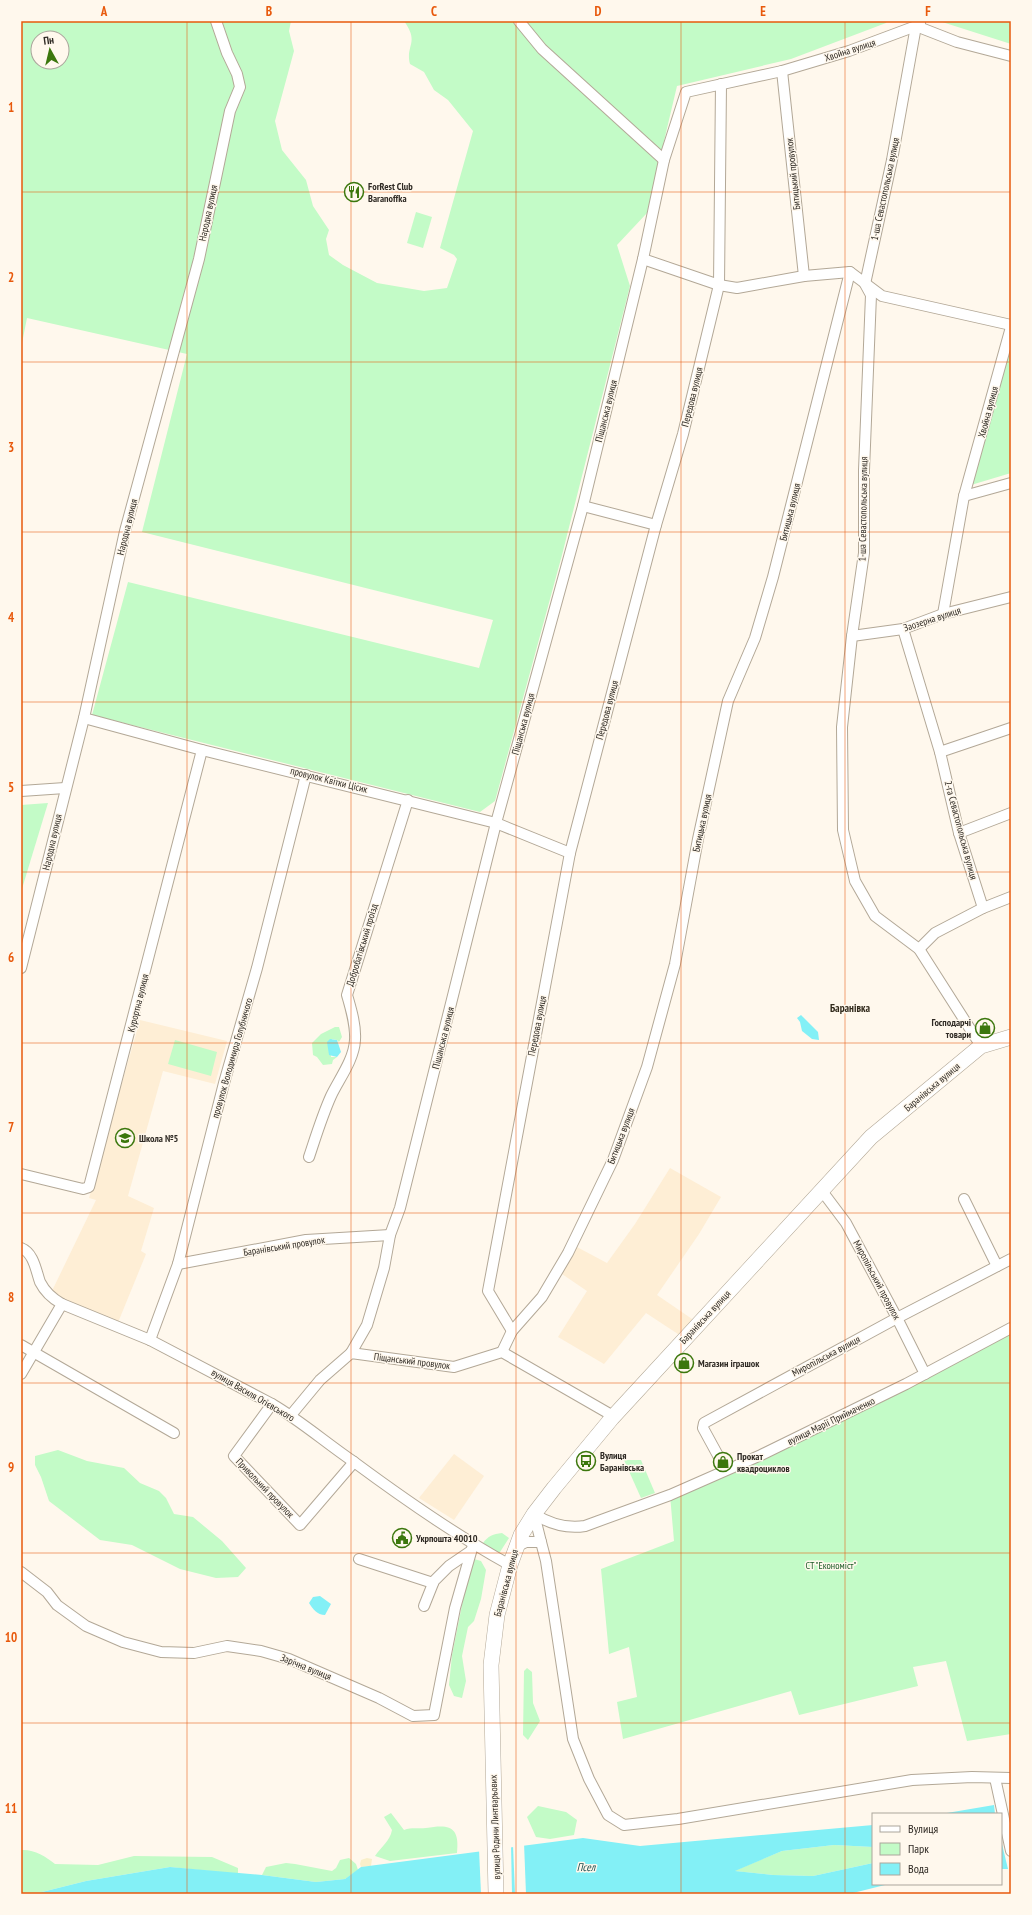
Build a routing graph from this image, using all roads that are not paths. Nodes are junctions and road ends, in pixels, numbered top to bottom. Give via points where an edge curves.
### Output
1 (216, 21) edge
2 (519, 21) edge
3 (919, 24) edge
4 (1011, 56) edge
5 (782, 71) junction
6 (721, 84) junction
7 (686, 92) joint
8 (664, 160) junction
9 (643, 259) junction
10 (850, 272) junction
11 (804, 276) junction
12 (865, 284) junction
13 (718, 285) junction
14 (1011, 326) edge
15 (1011, 483) edge
16 (964, 496) junction
17 (583, 506) junction
18 (656, 525) junction
19 (1011, 597) edge
20 (943, 614) junction
21 (903, 629) junction
22 (852, 636) junction
23 (84, 718) junction
24 (1011, 728) edge
25 (202, 750) junction
26 (940, 752) junction
27 (306, 775) junction
28 (65, 788) junction
29 (21, 791) edge
30 (408, 800) junction
31 (1011, 813) edge
32 (496, 823) junction
33 (960, 833) junction
34 (570, 853) junction
35 (1011, 897) edge
36 (983, 908) junction
37 (919, 949) junction
38 (21, 968) edge
39 (1011, 1037) edge
40 (981, 1046) junction
41 (309, 1157) dead end
42 (21, 1174) edge
43 (822, 1191) junction
44 (964, 1199) dead end
45 (390, 1235) junction
46 (21, 1248) edge
47 (1011, 1258) edge
48 (178, 1264) junction
49 (996, 1266) junction
50 (62, 1304) junction
51 (897, 1318) junction
52 (1011, 1328) edge
53 (512, 1331) junction
54 (150, 1340) junction
55 (21, 1345) edge
56 (34, 1352) junction
57 (502, 1352) junction
58 (351, 1353) junction
59 (21, 1374) edge
60 (925, 1374) junction
61 (272, 1404) junction
62 (291, 1415) junction
63 (612, 1418) junction
64 (174, 1434) dead end
65 (354, 1462) junction
66 (723, 1471) junction
67 (534, 1514) junction
68 (541, 1542) junction
69 (516, 1547) junction
70 (472, 1548) junction
71 (359, 1559) dead end
72 (510, 1564) junction
73 (21, 1572) edge
74 (433, 1583) junction
75 (424, 1606) dead end
76 (493, 1761) joint
77 (994, 1778) junction
78 (1011, 1778) edge
79 (1011, 1851) edge
80 (496, 1894) edge

1 - 23 street, Народна вулиця via 240,87 230,111 198,259 126,531
2 - 8 street via 542,49
3 - 4 street via 957,42
3 - 5 street, Хвойна вулиця via 849,51
3 - 12 street, 1-ша Севастопольська вулиця
5 - 6 street, Хвойна вулиця
5 - 11 street, Битицький провулок
6 - 7 street, Хвойна вулиця
6 - 13 street, Передова вулиця
7 - 8 street, Піщанська вулиця
8 - 9 street, Піщанська вулиця
9 - 13 street
9 - 17 street, Піщанська вулиця
10 - 11 street
10 - 12 street
10 - 53 street, Битицька вулиця via 773,577 755,638 728,701 698,839 675,964 647,1066 613,1160 568,1252 542,1297
11 - 13 street via 737,288
12 - 14 street via 882,296
12 - 22 street, 1-ша Севастопольська вулиця via 871,295 864,470 864,553
13 - 18 street, Передова вулиця via 683,434
14 - 16 street, Хвойна вулиця
15 - 16 street
16 - 20 street, Хвойна вулиця
17 - 18 street
17 - 32 street, Піщанська вулиця
18 - 34 street, Передова вулиця
19 - 20 street, Заозерна вулиця
20 - 21 street, Заозерна вулиця
21 - 22 street, Заозерна вулиця
21 - 26 street, 2-га Севастопольська вулиця
22 - 37 street, 1-ша Севастопольська вулиця via 842,728 843,830 855,881 875,916
23 - 25 street, провулок Квітки Цісик
23 - 28 street, Народна вулиця
24 - 26 street
25 - 27 street, провулок Квітки Цісик
25 - 42 street, Курортна вулиця via 89,1186 83,1189
26 - 33 street, 2-га Севастопольська вулиця
27 - 30 street, провулок Квітки Цісик
27 - 48 street, провулок Володимира Голубничого via 258,968 224,1083
28 - 29 street
28 - 38 street, Народна вулиця
30 - 32 street, провулок Квітки Цісик
30 - 41 street, Добробатівський проїзд via 347,995 354,1019 355,1040 352,1055 325,1110
31 - 33 street
32 - 34 street, провулок Квітки Цісик
32 - 45 street, Піщанська вулиця via 434,1077 400,1208
33 - 36 street, 2-га Севастопольська вулиця
34 - 53 street, Передова вулиця via 488,1291
35 - 36 street
36 - 37 street via 935,933
37 - 40 street, 1-ша Севастопольська вулиця
39 - 40 main road, Баранівська вулиця
40 - 43 main road, Баранівська вулиця via 871,1137
43 - 51 street, Миропільський провулок via 846,1223
43 - 63 main road, Баранівська вулиця
44 - 49 street
45 - 48 street, Баранівський провулок via 306,1240
45 - 58 street, Піщанська вулиця via 384,1268 367,1325
46 - 50 street, вулиця Василя Огієвського via 26,1250 37,1269 40,1283 50,1297
47 - 49 street, Миропільська вулиця
48 - 54 street, провулок Володимира Голубничого
49 - 51 street, Миропільська вулиця
50 - 54 street, вулиця Василя Огієвського
50 - 56 street
51 - 60 street, Миропільський провулок
51 - 66 street, Миропільська вулиця via 704,1423 703,1428 721,1461
52 - 60 street, вулиця Марії Приймаченко
53 - 57 street, Битицька вулиця
54 - 61 street, вулиця Василя Огієвського
55 - 56 street
56 - 59 street
56 - 64 street
57 - 58 street, Піщанський провулок via 454,1367
57 - 63 street via 608,1413
58 - 62 street via 320,1380
60 - 66 street, вулиця Марії Приймаченко via 761,1455
61 - 62 street, вулиця Василя Огієвського
61 - 65 street, Привольний провулок via 234,1456 300,1524
62 - 65 street, вулиця Василя Огієвського
63 - 67 main road, Баранівська вулиця
65 - 70 street, вулиця Василя Огієвського
66 - 67 street, вулиця Марії Приймаченко via 670,1495 585,1526 559,1526 546,1522
67 - 68 street
67 - 69 main road, Баранівська вулиця
68 - 69 street via 526,1542
68 - 77 street via 573,1739 589,1780 608,1815 624,1825 678,1819 912,1780
69 - 72 main road, Баранівська вулиця
70 - 72 street, вулиця Василя Огієвського
70 - 73 street, Зарічна вулиця via 455,1608 434,1715 413,1716 380,1698 289,1659 261,1652 227,1646 194,1653 161,1652 123,1642 86,1626 57,1605 47,1592
70 - 74 street
71 - 74 street
72 - 76 main road, Баранівська вулиця via 497,1615 491,1665
74 - 75 street
76 - 80 main road, вулиця Родини Линтварьових
77 - 78 street
77 - 79 street

